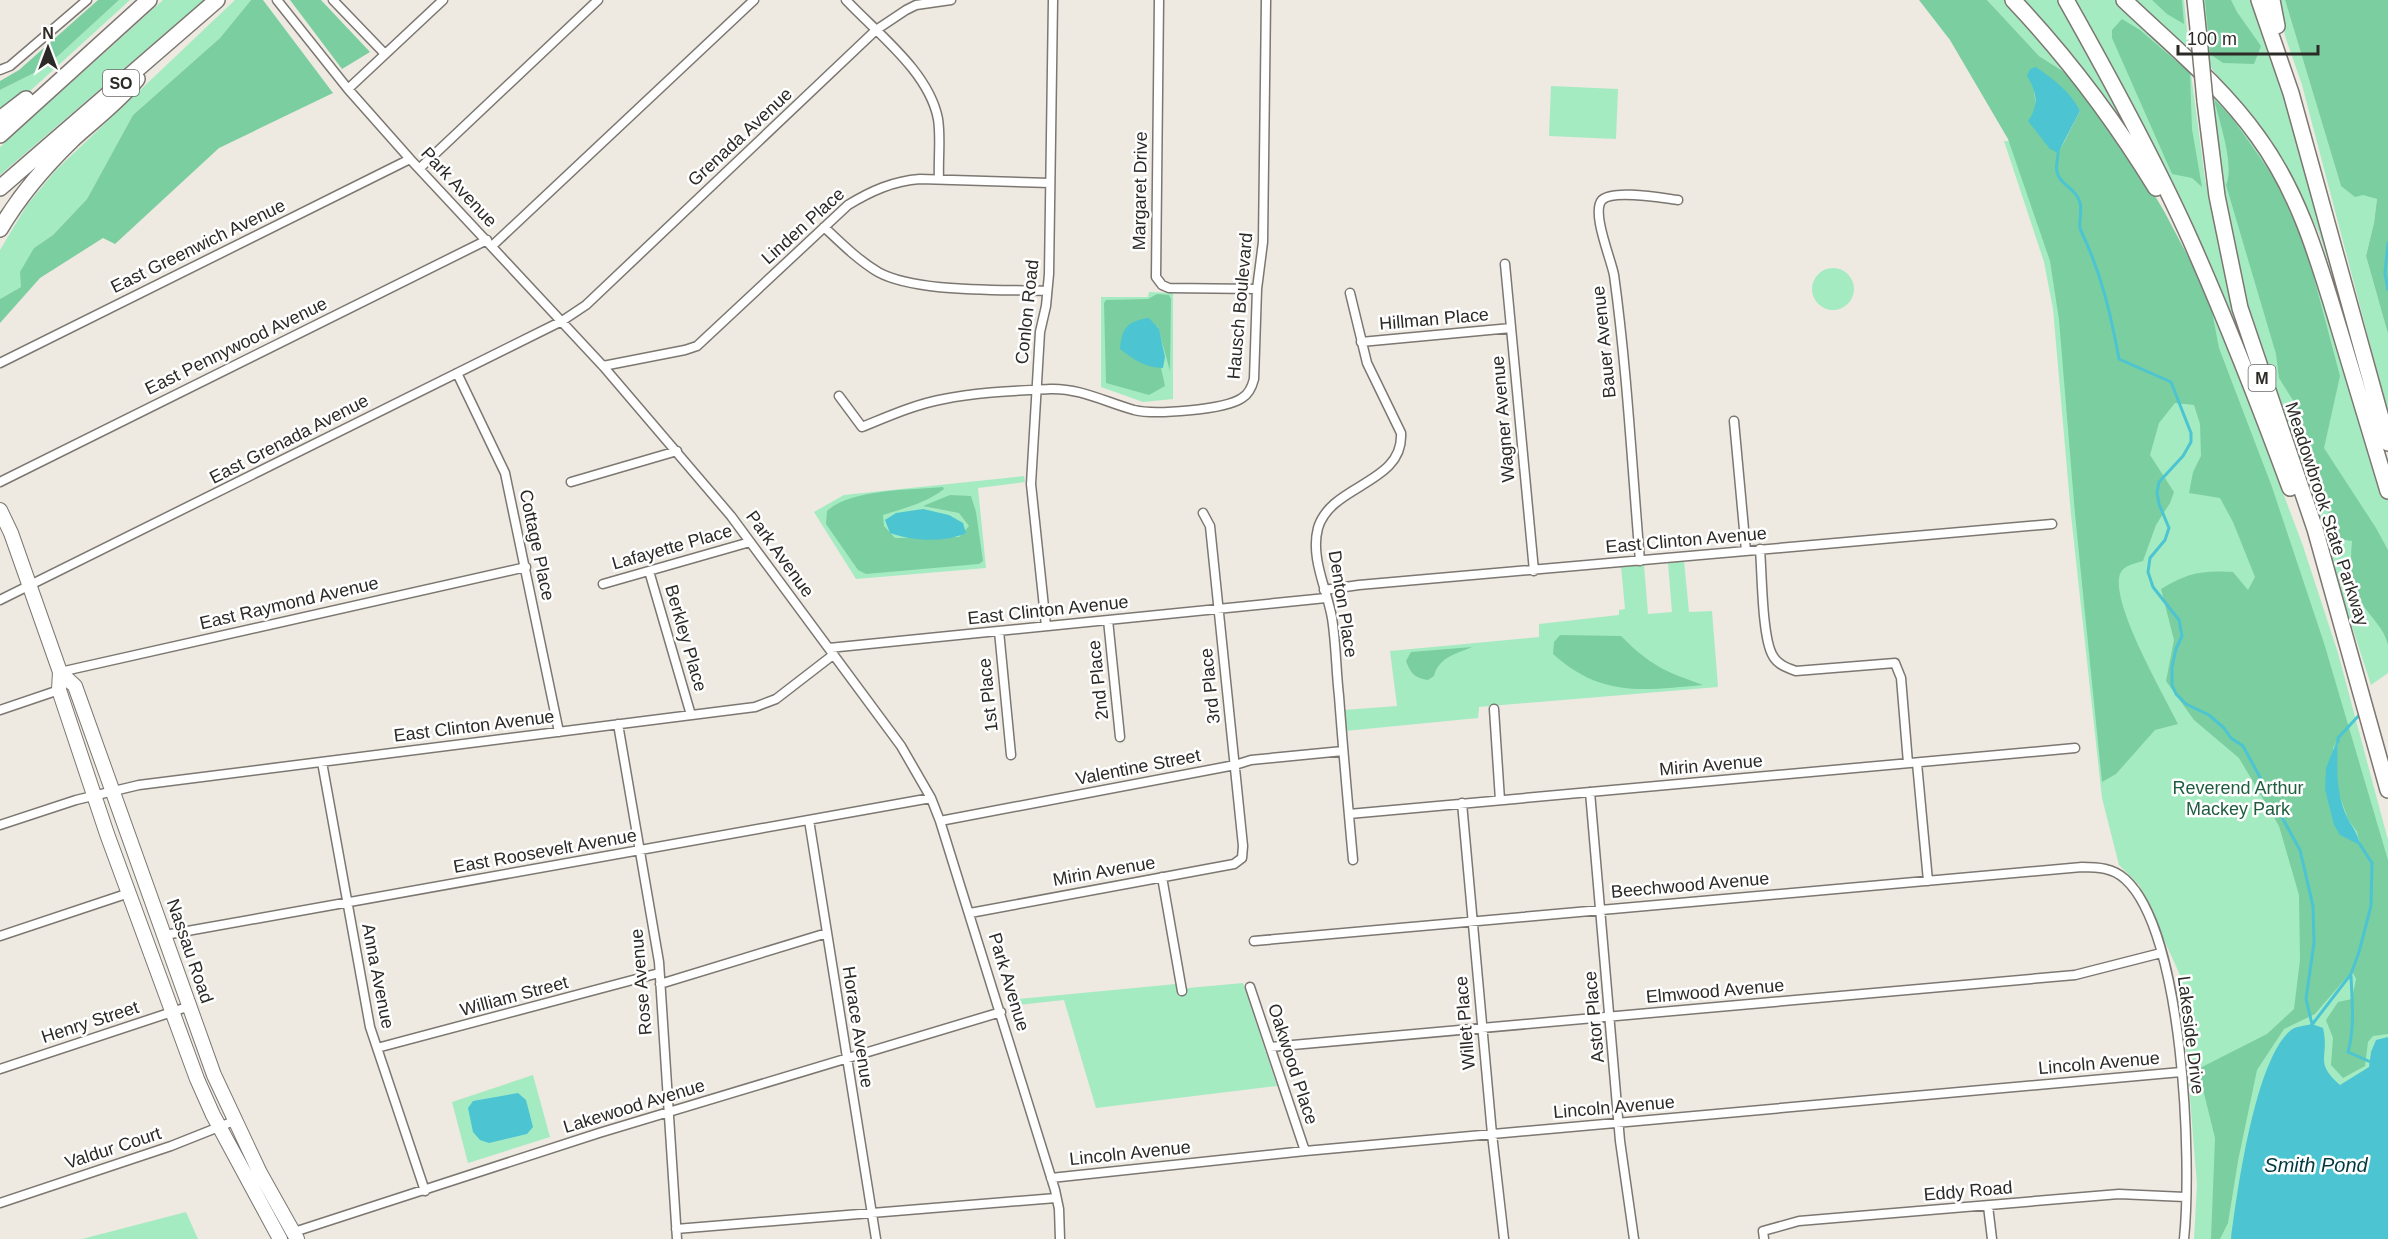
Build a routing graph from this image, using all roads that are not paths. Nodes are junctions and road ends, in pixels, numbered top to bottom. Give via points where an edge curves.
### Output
1 (87, 0) edge
2 (149, 0) edge
3 (217, 0) edge
4 (277, 0) edge
5 (333, 0) edge
6 (443, 0) edge
7 (598, 0) edge
8 (754, 0) edge
9 (846, 0) edge
10 (951, 0) edge
11 (1053, 0) edge
12 (1159, 0) edge
13 (1266, 0) edge
14 (2013, 0) edge
15 (2067, 0) edge
16 (2124, 0) edge
17 (2195, 0) edge
18 (2259, 0) edge
19 (2272, 0) edge
20 (876, 30) junction
21 (112, 34) junction
22 (165, 44) junction
23 (384, 54) junction
24 (0, 70) edge
25 (348, 89) junction
26 (2291, 93) junction
27 (0, 119) edge
28 (0, 135) edge
29 (410, 159) junction
30 (420, 168) junction
31 (939, 179) junction
32 (1050, 183) junction
33 (0, 188) edge
34 (1678, 200) dead end
35 (824, 227) junction
36 (0, 229) edge
37 (489, 243) junction
38 (1505, 264) dead end
39 (2209, 287) junction
40 (1257, 289) junction
41 (1047, 291) junction
42 (1350, 293) dead end
43 (562, 321) junction
44 (1511, 328) junction
45 (1361, 342) junction
46 (0, 363) edge
47 (603, 366) junction
48 (457, 373) junction
49 (1036, 391) junction
50 (839, 396) dead end
51 (1734, 421) dead end
52 (2388, 443) edge
53 (677, 451) junction
54 (0, 482) edge
55 (571, 482) dead end
56 (2388, 491) edge
57 (0, 510) edge
58 (1203, 513) dead end
59 (2052, 524) dead end
60 (750, 542) junction
61 (1760, 549) junction
62 (1746, 551) junction
63 (1640, 561) junction
64 (526, 567) junction
65 (649, 571) junction
66 (1534, 571) junction
67 (603, 584) dead end
68 (30, 586) junction
69 (1325, 594) junction
70 (0, 600) edge
71 (1219, 609) junction
72 (1108, 620) junction
73 (1046, 626) junction
74 (999, 631) junction
75 (2348, 648) junction
76 (831, 652) junction
77 (60, 672) junction
78 (59, 690) junction
79 (1494, 709) dead end
80 (0, 710) edge
81 (691, 715) junction
82 (618, 724) junction
83 (559, 732) junction
84 (1120, 737) dead end
85 (2075, 748) dead end
86 (1343, 751) junction
87 (1011, 755) dead end
88 (322, 762) junction
89 (1912, 763) junction
90 (1235, 765) junction
91 (2388, 790) edge
92 (1590, 792) junction
93 (104, 794) junction
94 (931, 798) junction
95 (1500, 800) junction
96 (1462, 803) junction
97 (1349, 814) junction
98 (809, 820) junction
99 (940, 821) junction
100 (0, 825) edge
101 (641, 850) junction
102 (1242, 858) joint
103 (1353, 860) dead end
104 (1162, 877) junction
105 (2127, 880) joint
106 (1928, 881) junction
107 (129, 893) junction
108 (347, 903) junction
109 (1601, 910) junction
110 (970, 913) junction
111 (1473, 922) junction
112 (827, 933) junction
113 (165, 935) junction
114 (0, 936) edge
115 (1254, 941) dead end
116 (2161, 953) junction
117 (659, 973) junction
118 (660, 984) junction
119 (1250, 987) dead end
120 (1182, 991) dead end
121 (190, 1006) junction
122 (173, 1012) junction
123 (1001, 1012) junction
124 (1610, 1017) junction
125 (1482, 1028) junction
126 (1270, 1047) junction
127 (377, 1048) junction
128 (846, 1059) junction
129 (0, 1069) edge
130 (2181, 1072) junction
131 (669, 1113) junction
132 (234, 1121) junction
133 (1620, 1123) junction
134 (220, 1127) junction
135 (1492, 1134) junction
136 (1305, 1151) junction
137 (1051, 1178) junction
138 (424, 1191) junction
139 (2185, 1197) junction
140 (1056, 1198) junction
141 (0, 1203) edge
142 (1988, 1206) junction
143 (871, 1213) junction
144 (676, 1228) junction
145 (295, 1236) edge
146 (280, 1238) edge
147 (676, 1239) edge
148 (876, 1239) edge
149 (1059, 1239) edge
150 (1504, 1239) edge
151 (1634, 1239) edge
152 (1764, 1239) edge
153 (1992, 1239) edge
154 (2184, 1239) edge

1 - 24 street via 10,66
2 - 21 highway, SO
3 - 22 highway, SO
4 - 25 street, Park Avenue
5 - 23 street
6 - 23 street
7 - 30 street
8 - 37 street, East Pennywood Avenue
9 - 20 street
10 - 20 street, Grenada Avenue via 916,5
11 - 32 street, Conlon Road
12 - 40 street, Margaret Drive via 1156,277 1169,288
13 - 40 street, Hausch Boulevard via 1263,242
14 - 39 highway via 2076,72 2123,136
15 - 39 highway via 2161,178
16 - 56 highway via 2234,106 2284,179 2321,268
17 - 75 highway, Meadowbrook State Parkway / M, bridge via 2217,196 2240,308 2315,529
18 - 26 highway
19 - 26 highway
20 - 31 street via 916,72 932,100 938,121
20 - 43 street, Grenada Avenue via 586,305
21 - 27 highway via 69,60
21 - 28 highway, SO
22 - 33 highway, SO
22 - 36 highway via 122,96 44,168
23 - 25 street
25 - 29 street, Park Avenue
26 - 52 highway
29 - 30 street, Park Avenue
29 - 46 street, East Greenwich Avenue
30 - 37 street, Park Avenue
31 - 32 street, Linden Place
31 - 35 street, Linden Place via 902,181 871,191
32 - 41 street, Conlon Road
34 - 63 street, Bauer Avenue via 1613,194 1599,206 1613,272
35 - 41 street via 864,263 899,280 924,286
35 - 47 street, Linden Place via 697,346
37 - 43 street, Park Avenue
37 - 54 street, East Pennywood Avenue
38 - 44 street, Wagner Avenue
39 - 75 highway via 2270,435
40 - 49 street, Hausch Boulevard via 1254,379 1248,393 1234,403 1149,412 1075,390
41 - 49 street, Conlon Road
42 - 45 street, Denton Place
43 - 47 street, Park Avenue
43 - 48 street, East Grenada Avenue
44 - 45 street, Hillman Place
44 - 66 street, Wagner Avenue
45 - 69 street, Denton Place via 1401,434 1402,446 1388,468 1336,502 1322,517 1317,545
47 - 53 street, Park Avenue
48 - 64 street, Cottage Place via 505,473
48 - 68 street, East Grenada Avenue
49 - 50 street, Hausch Boulevard via 944,399 862,427
49 - 73 street, Conlon Road via 1031,484
51 - 62 street
53 - 55 street
53 - 60 street, Park Avenue
57 - 68 main road, Nassau Road
58 - 71 street, 3rd Place via 1210,526
59 - 61 street, East Clinton Avenue
60 - 65 street, Lafayette Place
60 - 76 street, Park Avenue
61 - 62 street, East Clinton Avenue
61 - 89 street via 1772,654 1785,667 1796,671 1894,663 1901,678
62 - 63 street, East Clinton Avenue
63 - 66 street, East Clinton Avenue
64 - 77 street, East Raymond Avenue
64 - 83 street, Cottage Place
65 - 67 street, Lafayette Place
65 - 81 street, Berkley Place
66 - 69 street, East Clinton Avenue via 1359,585
68 - 70 street, East Grenada Avenue
68 - 77 main road, Nassau Road
69 - 71 street, East Clinton Avenue
69 - 86 street, Denton Place via 1332,618
71 - 72 street, East Clinton Avenue
71 - 90 street, 3rd Place
72 - 73 street, East Clinton Avenue
72 - 84 street, 2nd Place
73 - 74 street, East Clinton Avenue
74 - 76 street, East Clinton Avenue
74 - 87 street, 1st Place
75 - 91 highway, Meadowbrook State Parkway / M
76 - 81 street, East Clinton Avenue via 765,704
76 - 94 street, Park Avenue via 901,746
77 - 78 main road, Nassau Road
77 - 93 main road, Nassau Road via 75,686
78 - 80 street
78 - 93 main road, Nassau Road
79 - 95 street
81 - 82 street, East Clinton Avenue
82 - 83 street, East Clinton Avenue
82 - 101 street, Rose Avenue
83 - 88 street, East Clinton Avenue
85 - 89 street, Mirin Avenue
86 - 90 street, Valentine Street
86 - 97 street, Denton Place
88 - 93 street, East Clinton Avenue via 139,785
88 - 108 street, Anna Avenue
89 - 92 street, Mirin Avenue
89 - 106 street
90 - 99 street, Valentine Street
90 - 102 street, 3rd Place
92 - 95 street, Mirin Avenue
92 - 109 street, Astor Place
93 - 100 street, East Clinton Avenue
93 - 107 main road, Nassau Road
93 - 113 main road, Nassau Road
94 - 98 street, East Roosevelt Avenue
94 - 99 street, Park Avenue
95 - 96 street, Mirin Avenue
96 - 97 street, Mirin Avenue
96 - 111 street, Willet Place
97 - 103 street, Denton Place
98 - 101 street, East Roosevelt Avenue
98 - 112 street, Horace Avenue
99 - 110 street, Park Avenue
101 - 108 street, East Roosevelt Avenue
101 - 117 street, Rose Avenue
102 - 104 street, Mirin Avenue via 1234,864
104 - 110 street, Mirin Avenue
104 - 120 street
105 - 106 street, Beechwood Avenue via 2108,869 2082,867
105 - 116 street, Lakeside Drive via 2138,894
106 - 109 street, Beechwood Avenue
107 - 114 street
107 - 122 main road, Nassau Road
108 - 113 street, East Roosevelt Avenue
108 - 127 street, Anna Avenue
109 - 111 street, Beechwood Avenue
109 - 124 street, Astor Place
110 - 123 street, Park Avenue
111 - 115 street, Beechwood Avenue
111 - 125 street, Willet Place
112 - 118 street
112 - 128 street, Horace Avenue
113 - 121 main road, Nassau Road
116 - 124 street, Elmwood Avenue via 2075,975
116 - 130 street, Lakeside Drive via 2175,1005
117 - 118 street, Rose Avenue
117 - 127 street, William Street
118 - 131 street, Rose Avenue
119 - 126 street, Oakwood Place
121 - 122 street, Henry Street
121 - 132 main road, Nassau Road
122 - 129 street, Henry Street
122 - 134 main road, Nassau Road via 197,1079
123 - 128 street, Lakewood Avenue
123 - 137 street, Park Avenue
124 - 125 street, Elmwood Avenue
124 - 133 street, Astor Place
125 - 126 street, Elmwood Avenue
125 - 135 street, Willet Place
126 - 136 street, Oakwood Place
127 - 138 street, Anna Avenue
128 - 131 street, Lakewood Avenue
128 - 143 street, Horace Avenue
130 - 133 street, Lincoln Avenue
130 - 139 street, Lakeside Drive
131 - 138 street, Lakewood Avenue
131 - 144 street, Rose Avenue
132 - 134 street, Valdur Court
132 - 145 main road, Nassau Road
133 - 135 street, Lincoln Avenue
133 - 151 street, Astor Place
134 - 141 street, Valdur Court
134 - 146 main road, Nassau Road
135 - 136 street, Lincoln Avenue
135 - 150 street, Willet Place
136 - 137 street, Lincoln Avenue
137 - 140 street, Park Avenue
138 - 145 street, Lakewood Avenue
139 - 142 street, Eddy Road via 2119,1194
139 - 154 street, Lakeside Drive
140 - 143 street
140 - 149 street, Park Avenue
142 - 152 street, Eddy Road via 1799,1221 1763,1231
142 - 153 street
143 - 144 street
143 - 148 street, Horace Avenue
144 - 147 street, Rose Avenue
145 - 146 street, Lakewood Avenue

